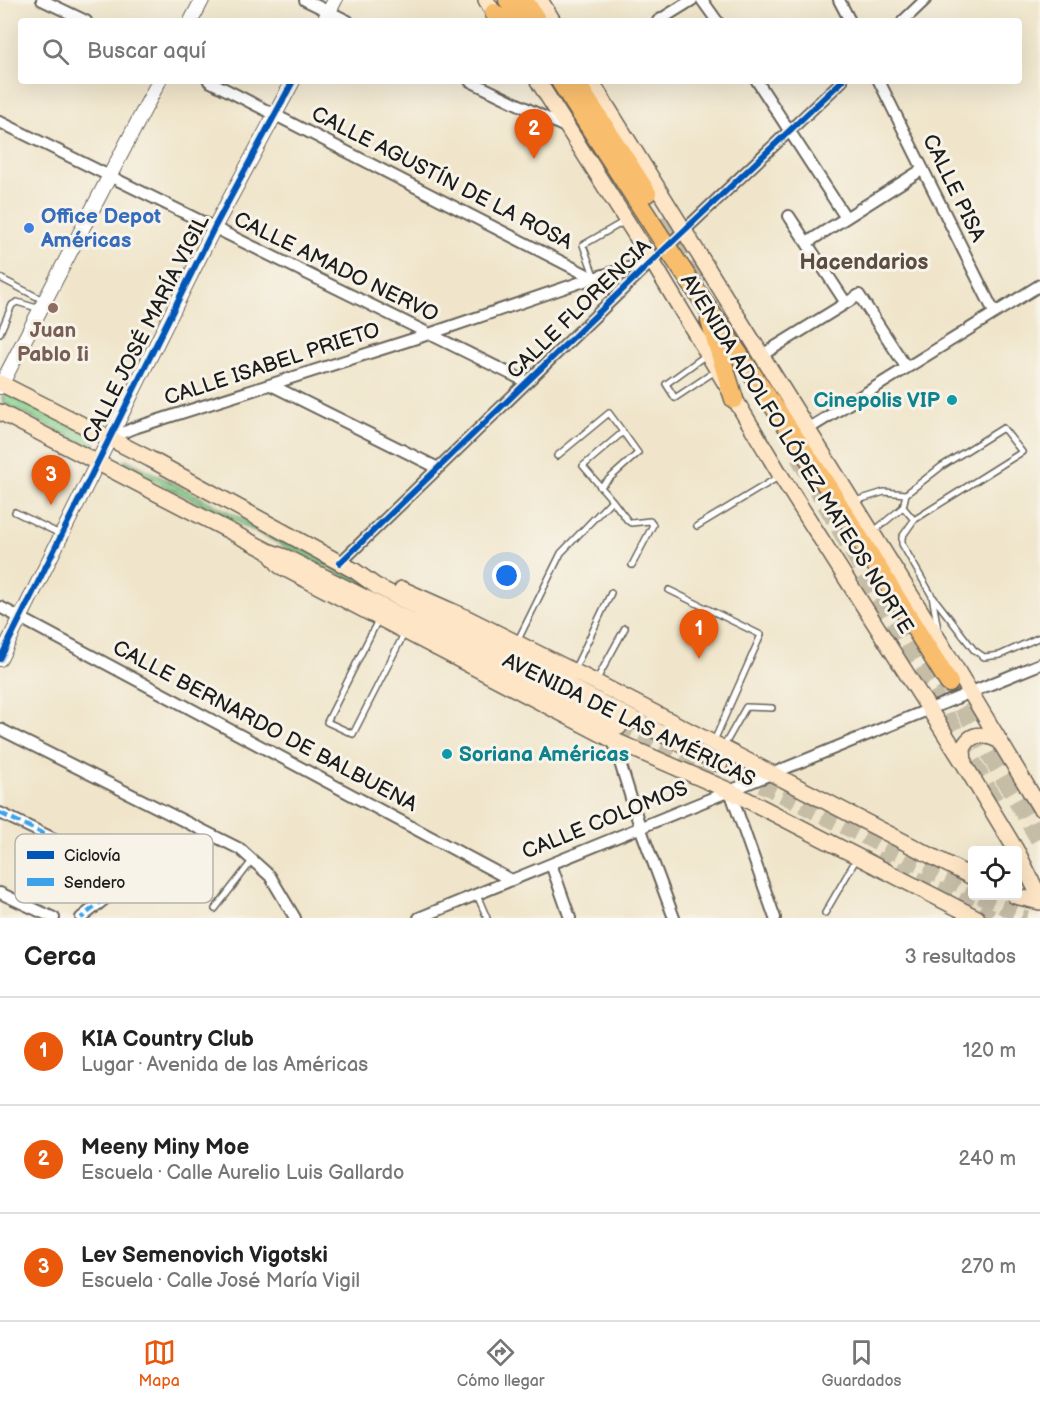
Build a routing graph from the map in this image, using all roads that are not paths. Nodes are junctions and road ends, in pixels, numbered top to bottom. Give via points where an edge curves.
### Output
1 (42, 0) edge
2 (202, 0) edge
3 (305, 0) edge
4 (508, 0) edge
5 (524, 0) edge
6 (540, 0) edge
7 (692, 0) edge
8 (702, 0) edge
9 (839, 0) edge
10 (925, 0) edge
11 (329, 11) edge
12 (80, 18) edge
13 (193, 18) edge
14 (342, 18) edge
15 (520, 18) edge
16 (535, 18) edge
17 (551, 18) edge
18 (663, 18) edge
19 (715, 18) edge
20 (848, 18) edge
21 (906, 18) edge
22 (157, 84) edge
23 (215, 84) edge
24 (292, 84) edge
25 (476, 84) edge
26 (540, 84) edge
27 (562, 84) edge
28 (577, 84) edge
29 (593, 84) edge
30 (759, 84) edge
31 (839, 84) edge
32 (880, 84) edge
33 (276, 115) junction
34 (0, 122) edge
35 (570, 130) junction
36 (790, 130) junction
37 (923, 169) junction
38 (110, 176) junction
39 (789, 216) dead end
40 (662, 217) tunnel mouth
41 (846, 218) junction
42 (626, 220) junction
43 (214, 228) junction
44 (685, 231) junction
45 (808, 242) junction
46 (667, 247) junction
47 (652, 261) junction
48 (0, 278) edge
49 (594, 278) junction
50 (1040, 285) edge
51 (704, 302) junction
52 (846, 303) junction
53 (43, 305) junction
54 (994, 312) junction
55 (0, 333) edge
56 (429, 334) junction
57 (708, 354) junction
58 (762, 355) junction
59 (906, 367) junction
60 (717, 370) junction
61 (527, 382) junction
62 (0, 385) edge
63 (271, 385) junction
64 (734, 399) junction
65 (0, 412) edge
66 (808, 429) junction
67 (623, 432) junction
68 (110, 438) junction
69 (556, 456) dead end
70 (98, 462) junction
71 (438, 468) junction
72 (781, 476) junction
73 (600, 486) junction
74 (906, 494) junction
75 (612, 500) junction
76 (853, 501) junction
77 (903, 507) junction
78 (15, 512) dead end
79 (914, 520) junction
80 (697, 526) dead end
81 (872, 533) junction
82 (62, 535) junction
83 (268, 551) junction
84 (340, 563) junction
85 (632, 566) dead end
86 (355, 571) junction
87 (669, 590) dead end
88 (611, 593) dead end
89 (932, 596) junction
90 (0, 607) edge
91 (20, 618) junction
92 (379, 619) junction
93 (625, 628) dead end
94 (405, 632) junction
95 (1040, 637) edge
96 (940, 642) junction
97 (516, 643) junction
98 (0, 659) edge
99 (1040, 664) edge
100 (573, 672) junction
101 (595, 682) junction
102 (949, 683) tunnel mouth
103 (971, 692) junction
104 (772, 708) dead end
105 (929, 710) junction
106 (0, 729) edge
107 (616, 734) junction
108 (998, 740) junction
109 (718, 746) junction
110 (720, 764) tunnel mouth
111 (964, 764) junction
112 (770, 774) junction
113 (730, 791) junction
114 (1040, 808) edge
115 (0, 813) edge
116 (640, 827) junction
117 (44, 834) edge
118 (210, 834) edge
119 (213, 836) edge
120 (1013, 846) edge
121 (858, 856) junction
122 (253, 859) junction
123 (1022, 862) edge
124 (551, 864) junction
125 (968, 875) edge
126 (511, 880) junction
127 (0, 893) edge
128 (477, 895) junction
129 (1022, 898) edge
130 (1040, 898) edge
131 (15, 900) edge
132 (22, 903) edge
133 (100, 903) edge
134 (1040, 903) edge
135 (215, 909) dead end
136 (825, 913) dead end
137 (54, 918) edge
138 (81, 918) edge
139 (295, 918) edge
140 (419, 918) edge
141 (487, 918) edge
142 (570, 918) edge
143 (674, 918) edge
144 (775, 918) edge
145 (977, 918) edge

1 - 12 street
2 - 13 street
3 - 11 street
4 - 15 main road
5 - 16 main road
6 - 17 main road
7 - 18 street
8 - 19 street
9 - 20 street
10 - 21 street
11 - 14 street
22 - 38 street
23 - 33 street, CALLE AGUSTÍN DE LA ROSA
24 - 33 street, CALLE JOSÉ MARÍA VIGIL
25 - 35 street
26 - 35 main road, AVENIDA ADOLFO LÓPEZ MATEOS NORTE
27 - 46 main road, AVENIDA ADOLFO LÓPEZ MATEOS NORTE
28 - 40 main road
29 - 44 main road, AVENIDA ADOLFO LÓPEZ MATEOS NORTE
30 - 36 street
31 - 36 street, CALLE FLORENCIA
32 - 37 street, CALLE PISA
33 - 43 street, CALLE JOSÉ MARÍA VIGIL
33 - 49 street, CALLE AGUSTÍN DE LA ROSA
34 - 38 street, CALLE AMADO NERVO
35 - 42 main road, AVENIDA ADOLFO LÓPEZ MATEOS NORTE
36 - 41 street
36 - 44 street, CALLE FLORENCIA
37 - 41 street
37 - 54 street, CALLE PISA
38 - 43 street, CALLE AMADO NERVO
38 - 53 street
39 - 45 street
41 - 45 street
42 - 47 main road, AVENIDA ADOLFO LÓPEZ MATEOS NORTE
42 - 49 lane via 583,245
43 - 56 street, CALLE AMADO NERVO
43 - 68 street, CALLE JOSÉ MARÍA VIGIL
44 - 46 street, CALLE FLORENCIA
44 - 58 main road, AVENIDA ADOLFO LÓPEZ MATEOS NORTE
45 - 52 street
46 - 47 street, CALLE FLORENCIA
46 - 51 main road, AVENIDA ADOLFO LÓPEZ MATEOS NORTE
47 - 49 street, CALLE ISABEL PRIETO
47 - 57 main road, AVENIDA ADOLFO LÓPEZ MATEOS NORTE
47 - 61 street, CALLE FLORENCIA
48 - 53 lane
49 - 56 street, CALLE ISABEL PRIETO
50 - 54 street
51 - 64 main road
51 - 102 main road, AVENIDA ADOLFO LÓPEZ MATEOS NORTE via 829,489
52 - 58 street
52 - 59 street via 859,295
53 - 55 lane via 12,305
53 - 62 street
54 - 59 street
56 - 61 street, CALLE AMADO NERVO
56 - 63 street, CALLE ISABEL PRIETO
57 - 60 main road, AVENIDA ADOLFO LÓPEZ MATEOS NORTE
57 - 60 lane via 666,384 675,398
58 - 66 main road, AVENIDA ADOLFO LÓPEZ MATEOS NORTE
59 - 66 street
60 - 64 main road, AVENIDA ADOLFO LÓPEZ MATEOS NORTE
61 - 71 street, CALLE FLORENCIA
62 - 68 main road, AVENIDA DE LAS AMÉRICAS
63 - 68 street, CALLE ISABEL PRIETO
63 - 71 street
64 - 72 main road, AVENIDA ADOLFO LÓPEZ MATEOS NORTE
65 - 70 main road, AVENIDA DE LAS AMÉRICAS
66 - 76 main road, AVENIDA ADOLFO LÓPEZ MATEOS NORTE
67 - 69 lane via 609,413
67 - 73 lane via 638,453
67 - 73 lane via 583,466
68 - 70 street, CALLE JOSÉ MARÍA VIGIL
68 - 84 main road, AVENIDA DE LAS AMÉRICAS
70 - 82 street, CALLE JOSÉ MARÍA VIGIL
70 - 83 main road, AVENIDA DE LAS AMÉRICAS
71 - 84 street, CALLE FLORENCIA
72 - 80 lane
72 - 105 main road, AVENIDA ADOLFO LÓPEZ MATEOS NORTE
73 - 75 lane
74 - 76 lane via 884,492
74 - 77 lane
74 - 79 lane via 1003,428 1022,452
75 - 85 lane via 628,521 650,521 653,525
75 - 97 lane via 561,553
76 - 81 main road, AVENIDA ADOLFO LÓPEZ MATEOS NORTE
77 - 79 lane
77 - 81 lane
78 - 82 lane
79 - 89 lane via 902,537 902,544
81 - 96 main road, AVENIDA ADOLFO LÓPEZ MATEOS NORTE
82 - 91 street, CALLE JOSÉ MARÍA VIGIL
83 - 92 main road, AVENIDA DE LAS AMÉRICAS via 280,566
83 - 107 main road, AVENIDA DE LAS AMÉRICAS
84 - 86 main road, AVENIDA DE LAS AMÉRICAS
86 - 97 main road, AVENIDA DE LAS AMÉRICAS via 390,583
86 - 110 main road, AVENIDA DE LAS AMÉRICAS via 376,586
87 - 109 lane via 761,636
88 - 100 lane
89 - 95 lane via 974,650 984,657 1000,655
89 - 96 lane
90 - 91 street, CALLE BERNARDO DE BALBUENA
91 - 98 street, CALLE JOSÉ MARÍA VIGIL
91 - 126 street, CALLE BERNARDO DE BALBUENA
92 - 94 main road, AVENIDA DE LAS AMÉRICAS
92 - 94 lane via 327,722 353,734
93 - 101 lane
94 - 107 main road, AVENIDA DE LAS AMÉRICAS
96 - 103 main road, AVENIDA ADOLFO LÓPEZ MATEOS NORTE
97 - 100 main road, AVENIDA DE LAS AMÉRICAS
99 - 103 street, CALLE COLOMOS
100 - 101 main road, AVENIDA DE LAS AMÉRICAS
101 - 109 main road, AVENIDA DE LAS AMÉRICAS
103 - 105 street, CALLE COLOMOS
103 - 108 main road, AVENIDA ADOLFO LÓPEZ MATEOS NORTE
104 - 109 lane via 746,707
105 - 111 main road, AVENIDA ADOLFO LÓPEZ MATEOS NORTE
105 - 112 street, CALLE COLOMOS
106 - 118 street
107 - 113 main road, AVENIDA DE LAS AMÉRICAS
107 - 116 street
108 - 111 main road via 983,734 968,740 963,749
108 - 114 main road, AVENIDA ADOLFO LÓPEZ MATEOS NORTE
109 - 112 main road, AVENIDA DE LAS AMÉRICAS
111 - 120 main road, AVENIDA ADOLFO LÓPEZ MATEOS NORTE
112 - 113 street, CALLE COLOMOS
112 - 125 main road, AVENIDA DE LAS AMÉRICAS
113 - 116 street, CALLE COLOMOS
113 - 121 main road, AVENIDA DE LAS AMÉRICAS
113 - 144 street
115 - 117 street
116 - 124 street, CALLE COLOMOS
116 - 143 street
119 - 122 street
121 - 136 lane
121 - 145 main road, AVENIDA DE LAS AMÉRICAS
122 - 135 lane
122 - 139 street via 270,876
123 - 130 main road, AVENIDA ADOLFO LÓPEZ MATEOS NORTE
124 - 126 street, CALLE COLOMOS
124 - 142 street
126 - 128 street, CALLE COLOMOS
127 - 131 street
128 - 140 street, CALLE COLOMOS
128 - 141 lane
129 - 134 main road
132 - 137 street
133 - 138 street

